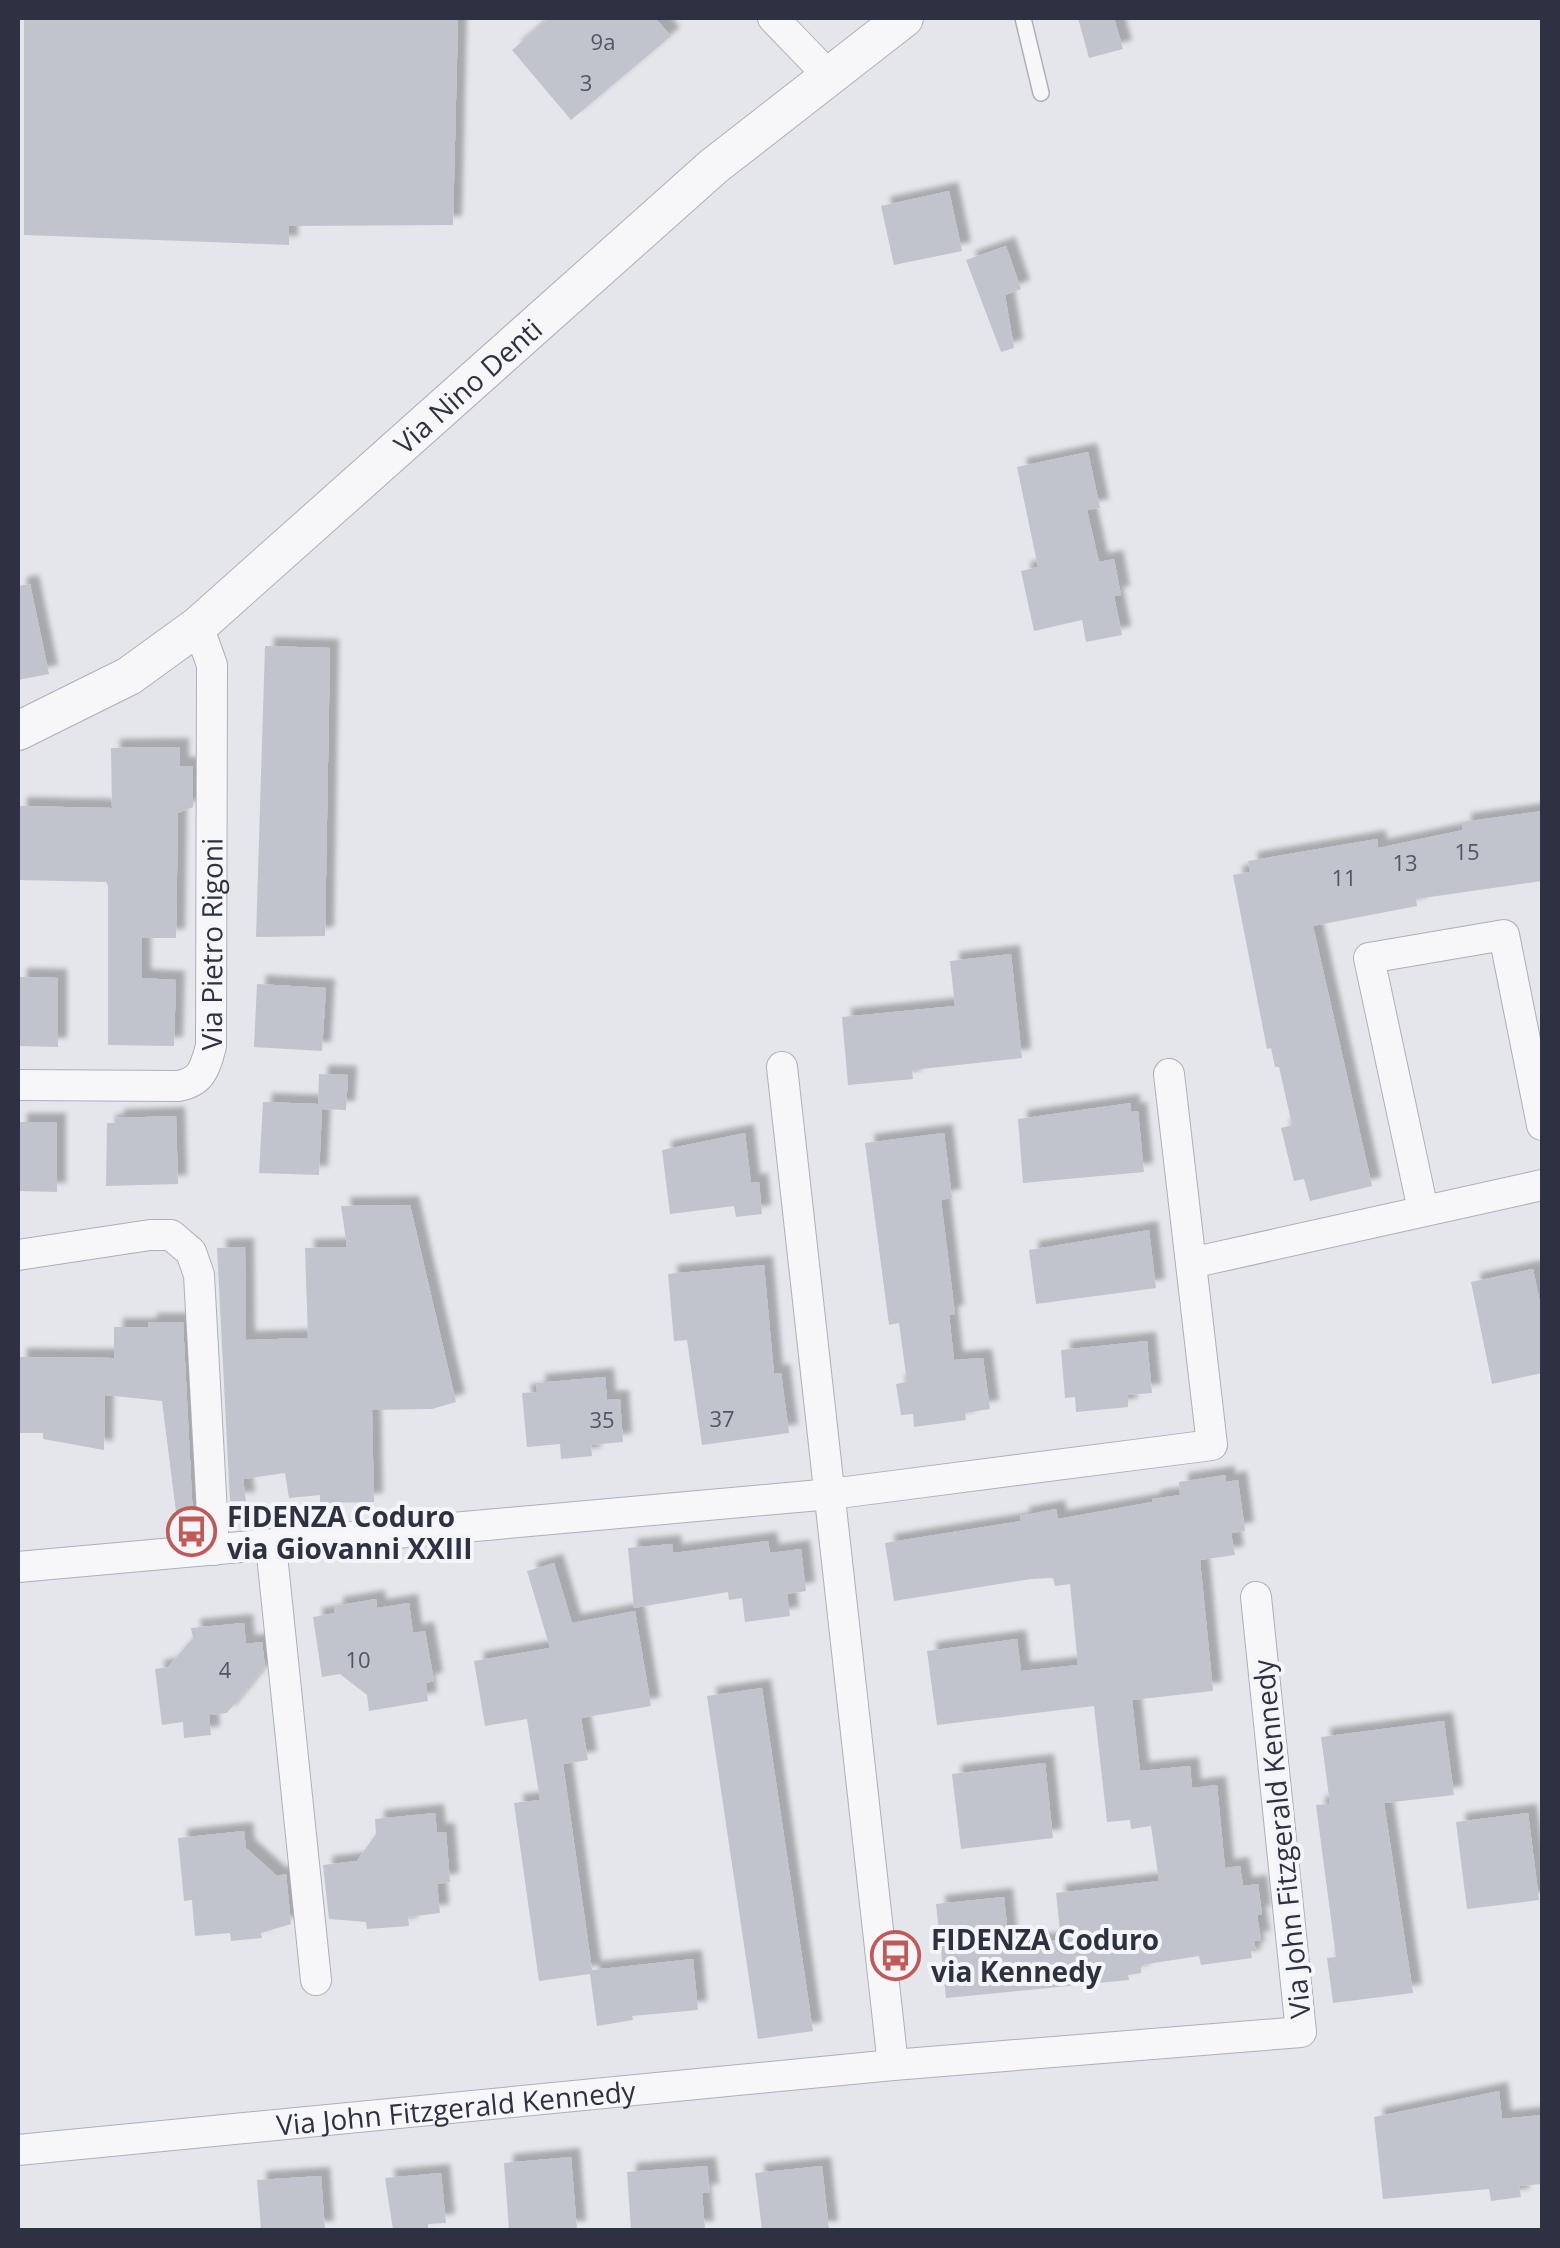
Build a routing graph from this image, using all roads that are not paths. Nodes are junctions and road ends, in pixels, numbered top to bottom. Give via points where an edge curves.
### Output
1 (773, 18) edge
2 (904, 18) edge
3 (1023, 18) edge
4 (829, 76) junction
5 (1041, 94) dead end
6 (198, 626) junction
7 (18, 731) edge
8 (782, 1067) dead end
9 (1169, 1074) dead end
10 (18, 1085) edge
11 (1542, 1125) edge
12 (1542, 1185) edge
13 (1423, 1210) junction
14 (18, 1255) edge
15 (1192, 1263) junction
16 (831, 1494) junction
17 (271, 1545) junction
18 (214, 1550) junction
19 (18, 1566) edge
20 (1256, 1597) dead end
21 (316, 1980) dead end
22 (893, 2065) junction
23 (18, 2150) edge

1 - 4 street
2 - 4 street, Via Nino Denti
3 - 5 lane
4 - 6 street, Via Nino Denti via 548,310
6 - 7 street, Via Nino Denti via 129,676
6 - 10 street, Via Pietro Rigoni via 212,664 211,1046 204,1072 178,1086
8 - 16 street
9 - 15 street
11 - 13 street via 1504,935 1369,958
12 - 13 street
13 - 15 street
14 - 18 street via 171,1235 191,1252 199,1275
15 - 16 street via 1212,1445
16 - 17 street
16 - 22 street
17 - 18 street
17 - 21 street
18 - 19 street
20 - 22 street, Via John Fitzgerald Kennedy via 1301,2032
22 - 23 street, Via John Fitzgerald Kennedy

